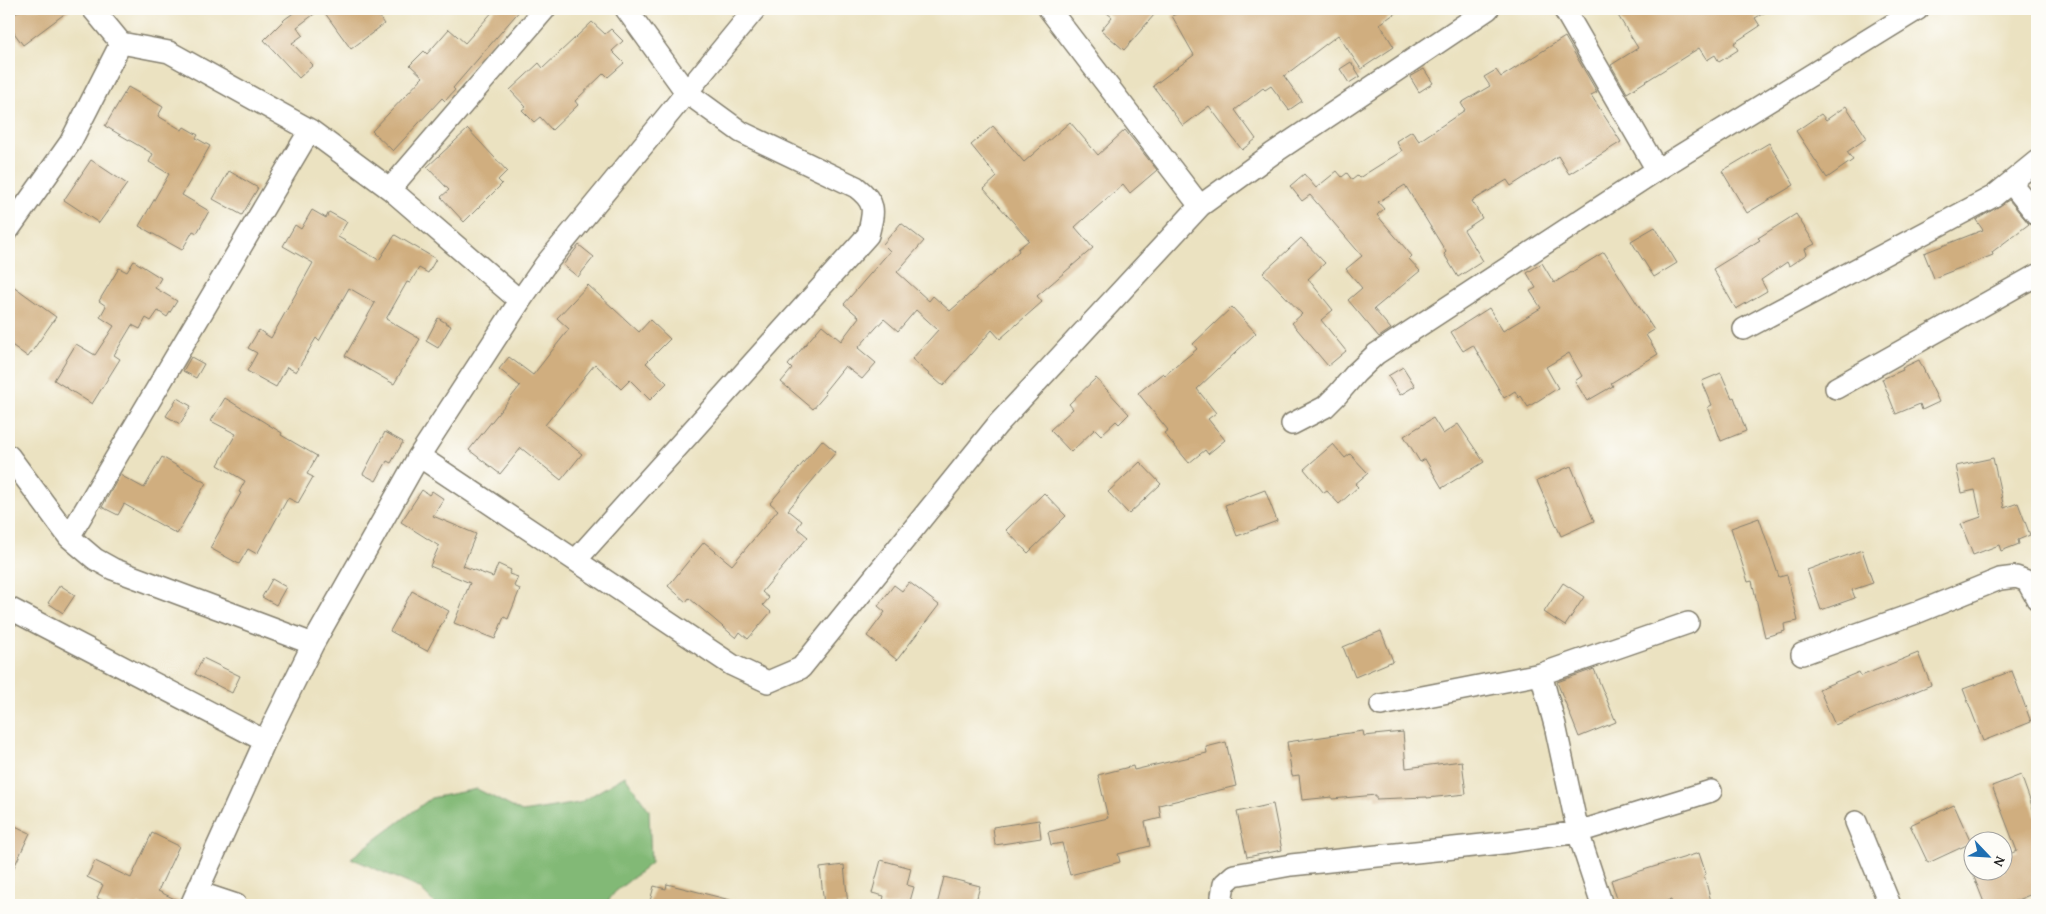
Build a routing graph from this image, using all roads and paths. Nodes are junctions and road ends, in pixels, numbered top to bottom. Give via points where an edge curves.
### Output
1 (93, 9) edge
2 (545, 9) edge
3 (626, 9) edge
4 (756, 9) edge
5 (1049, 9) edge
6 (1488, 9) edge
7 (1564, 9) edge
8 (1910, 11) edge
9 (121, 43) junction
10 (686, 92) junction
11 (310, 130) junction
12 (2037, 161) edge
13 (1657, 170) junction
14 (2011, 183) junction
15 (390, 189) junction
16 (1200, 206) junction
17 (2037, 215) edge
18 (9, 228) edge
19 (2037, 275) edge
20 (520, 301) junction
21 (1744, 329) dead end
22 (1836, 388) dead end
23 (1292, 424) dead end
24 (9, 456) edge
25 (419, 456) junction
26 (70, 537) junction
27 (576, 560) junction
28 (2037, 598) edge
29 (9, 608) edge
30 (1688, 623) dead end
31 (312, 644) junction
32 (1802, 654) dead end
33 (1540, 674) junction
34 (1381, 705) dead end
35 (265, 741) junction
36 (1711, 791) dead end
37 (1856, 822) dead end
38 (1578, 832) junction
39 (194, 899) edge
40 (236, 905) edge
41 (1223, 905) edge
42 (1602, 905) edge
43 (1890, 905) edge

1 - 9 street
2 - 15 street
3 - 10 street
4 - 10 street
5 - 16 street
6 - 16 street
7 - 13 street
8 - 13 street
9 - 11 street via 169,52
9 - 18 street via 70,143
10 - 20 street via 545,265
10 - 27 street via 741,132 856,187 867,196 874,212 868,235
11 - 15 street
11 - 26 street
12 - 14 street
13 - 23 street via 1376,354 1325,407
14 - 17 street
14 - 21 street via 1994,196
15 - 20 street
16 - 27 street via 998,424 801,668 768,682 732,665
19 - 22 street
20 - 25 street
24 - 26 street
25 - 27 street
25 - 31 street
26 - 31 street via 112,569
28 - 32 street via 2027,582 2016,577 2000,579
29 - 35 street
30 - 33 street
31 - 35 street
33 - 34 street
33 - 38 street via 1555,725
35 - 39 street
36 - 38 street
37 - 43 street
38 - 41 street via 1290,865 1234,875 1224,884
38 - 42 street
39 - 40 street

